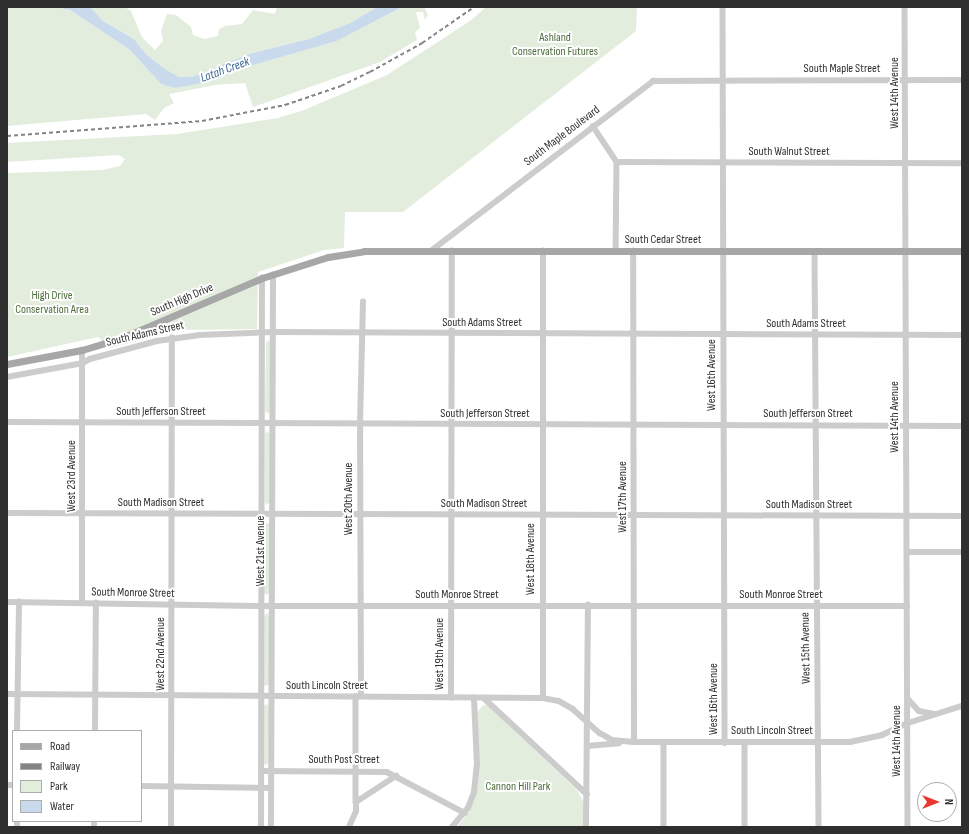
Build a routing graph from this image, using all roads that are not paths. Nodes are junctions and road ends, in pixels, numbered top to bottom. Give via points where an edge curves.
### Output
1 (722, 7) edge
2 (905, 7) edge
3 (906, 80) junction
4 (962, 80) edge
5 (722, 81) junction
6 (593, 126) junction
7 (617, 162) junction
8 (722, 163) junction
9 (906, 163) junction
10 (962, 163) edge
11 (431, 250) junction
12 (364, 251) joint
13 (452, 251) junction
14 (543, 251) junction
15 (616, 251) junction
16 (633, 251) junction
17 (962, 251) edge
18 (723, 252) junction
19 (815, 252) junction
20 (906, 252) junction
21 (273, 275) junction
22 (262, 278) junction
23 (363, 302) dead end
24 (273, 332) junction
25 (262, 333) junction
26 (361, 333) junction
27 (542, 333) junction
28 (452, 334) junction
29 (633, 334) junction
30 (723, 335) junction
31 (906, 335) junction
32 (962, 335) edge
33 (815, 336) junction
34 (172, 338) junction
35 (82, 350) junction
36 (83, 363) junction
37 (7, 364) edge
38 (7, 377) edge
39 (7, 422) edge
40 (83, 423) junction
41 (173, 424) junction
42 (262, 424) junction
43 (272, 424) junction
44 (360, 424) junction
45 (452, 425) junction
46 (542, 425) junction
47 (815, 425) junction
48 (906, 425) junction
49 (634, 426) junction
50 (723, 426) junction
51 (962, 426) edge
52 (7, 513) edge
53 (82, 513) junction
54 (261, 514) junction
55 (272, 514) junction
56 (452, 514) junction
57 (543, 514) junction
58 (173, 515) junction
59 (634, 515) junction
60 (724, 515) junction
61 (361, 516) junction
62 (816, 516) junction
63 (962, 516) edge
64 (907, 517) junction
65 (907, 552) junction
66 (962, 552) edge
67 (7, 602) edge
68 (19, 602) junction
69 (82, 603) junction
70 (96, 603) junction
71 (173, 605) junction
72 (542, 605) junction
73 (588, 605) junction
74 (634, 605) junction
75 (261, 606) junction
76 (272, 606) junction
77 (360, 606) junction
78 (451, 606) junction
79 (725, 606) junction
80 (816, 606) junction
81 (907, 606) junction
82 (7, 694) edge
83 (18, 694) junction
84 (95, 694) junction
85 (172, 696) junction
86 (359, 696) junction
87 (261, 697) junction
88 (271, 697) junction
89 (451, 698) junction
90 (474, 698) junction
91 (484, 698) junction
92 (543, 698) junction
93 (908, 699) junction
94 (962, 706) edge
95 (934, 714) junction
96 (588, 722) junction
97 (908, 723) junction
98 (17, 730) edge
99 (95, 730) edge
100 (634, 742) junction
101 (664, 742) junction
102 (725, 742) junction
103 (745, 742) junction
104 (818, 742) junction
105 (587, 746) junction
106 (261, 771) junction
107 (271, 771) junction
108 (356, 771) junction
109 (396, 776) junction
110 (142, 786) edge
111 (172, 786) junction
112 (261, 788) junction
113 (271, 788) junction
114 (586, 794) junction
115 (356, 802) junction
116 (465, 813) junction
117 (171, 827) edge
118 (261, 827) edge
119 (271, 827) edge
120 (349, 827) edge
121 (452, 827) edge
122 (586, 827) edge
123 (664, 827) edge
124 (745, 827) edge
125 (819, 827) edge
126 (908, 827) edge

1 - 5 street, West 16th Avenue
2 - 3 street, West 14th Avenue
3 - 4 street, South Maple Street
3 - 5 street, South Maple Street
3 - 9 street, West 14th Avenue
5 - 6 street, South Maple Boulevard via 653,81
5 - 8 street, West 16th Avenue
6 - 7 street
6 - 11 street, South Maple Boulevard
7 - 8 street, South Walnut Street
7 - 15 street
8 - 9 street, South Walnut Street
8 - 18 street, West 16th Avenue
9 - 10 street, South Walnut Street
9 - 20 street, West 14th Avenue
11 - 12 main road, South Cedar Street
11 - 13 main road, South Cedar Street
12 - 21 main road, South High Drive via 328,257
13 - 14 main road, South Cedar Street
13 - 28 street, West 19th Avenue
14 - 15 main road, South Cedar Street
14 - 27 street, West 18th Avenue
15 - 16 main road, South Cedar Street
16 - 18 main road, South Cedar Street
16 - 29 street, West 17th Avenue
17 - 20 main road, South Cedar Street
18 - 19 main road, South Cedar Street
18 - 30 street, West 16th Avenue
19 - 20 main road, South Cedar Street
19 - 33 street, West 15th Avenue
20 - 31 street, West 14th Avenue
21 - 22 main road, South High Drive
21 - 24 street, West 21st Avenue
22 - 25 street, West 21st Avenue
22 - 35 main road, South High Drive via 119,339
23 - 26 street, West 20th Avenue
24 - 25 street, South Adams Street
24 - 26 street, South Adams Street
24 - 43 street, West 21st Avenue
25 - 34 street, South Adams Street
25 - 42 street, West 21st Avenue
26 - 28 street, South Adams Street
26 - 44 street, West 20th Avenue
27 - 28 street, South Adams Street
27 - 29 street, South Adams Street
27 - 46 street, West 18th Avenue
28 - 45 street, West 19th Avenue
29 - 30 street, South Adams Street
29 - 49 street, West 17th Avenue
30 - 33 street, South Adams Street
30 - 50 street, West 16th Avenue
31 - 32 street, South Adams Street
31 - 33 street, South Adams Street
31 - 48 street, West 14th Avenue
33 - 47 street, West 15th Avenue
34 - 36 street, South Adams Street
34 - 41 street, West 22nd Avenue
35 - 36 street, West 23rd Avenue
35 - 37 main road, South High Drive
36 - 38 street, South Adams Street
36 - 40 street, West 23rd Avenue
39 - 40 street, South Jefferson Street
40 - 41 street, South Jefferson Street
40 - 53 street, West 23rd Avenue
41 - 42 street, South Jefferson Street
41 - 58 street, West 22nd Avenue
42 - 43 street, South Jefferson Street
42 - 54 street, West 21st Avenue
43 - 44 street, South Jefferson Street
43 - 55 street, West 21st Avenue
44 - 45 street, South Jefferson Street
44 - 61 street, West 20th Avenue
45 - 46 street, South Jefferson Street
45 - 56 street, West 19th Avenue
46 - 49 street, South Jefferson Street
46 - 57 street, West 18th Avenue
47 - 48 street, South Jefferson Street
47 - 50 street, South Jefferson Street
47 - 62 street, West 15th Avenue
48 - 51 street, South Jefferson Street
48 - 64 street, West 14th Avenue
49 - 50 street, South Jefferson Street
49 - 59 street, West 17th Avenue
50 - 60 street, West 16th Avenue
52 - 53 street, South Madison Street
53 - 58 street, South Madison Street
53 - 69 street, West 23rd Avenue
54 - 55 street, South Madison Street
54 - 58 street, South Madison Street
54 - 75 street, West 21st Avenue
55 - 61 street, South Madison Street
55 - 76 street, West 21st Avenue
56 - 57 street, South Madison Street
56 - 61 street, South Madison Street
56 - 78 street, West 19th Avenue
57 - 59 street, South Madison Street
57 - 72 street, West 18th Avenue
58 - 71 street, West 22nd Avenue
59 - 60 street, South Madison Street
59 - 74 street, West 17th Avenue
60 - 62 street, South Madison Street
60 - 79 street, West 16th Avenue
61 - 77 street, West 20th Avenue
62 - 64 street, South Madison Street
62 - 80 street, West 15th Avenue
63 - 64 street, South Madison Street
64 - 65 street, West 14th Avenue
65 - 66 street
65 - 81 street, West 14th Avenue
67 - 68 street, South Monroe Street
68 - 69 street, South Monroe Street
68 - 83 street
69 - 70 street, South Monroe Street
70 - 71 street, South Monroe Street
70 - 84 street
71 - 75 street, South Monroe Street
71 - 85 street, West 22nd Avenue
72 - 73 street, South Monroe Street
72 - 78 street, South Monroe Street
72 - 92 street, West 18th Avenue
73 - 74 street, South Monroe Street
73 - 96 street
74 - 79 street, South Monroe Street
74 - 100 street, West 17th Avenue
75 - 76 street, South Monroe Street
75 - 87 street, West 21st Avenue
76 - 77 street, South Monroe Street
76 - 88 street, West 21st Avenue
77 - 78 street, South Monroe Street
77 - 86 street, West 20th Avenue
78 - 89 street, West 19th Avenue
79 - 80 street, South Monroe Street
79 - 102 street, West 16th Avenue
80 - 81 street, South Monroe Street
80 - 104 street, West 15th Avenue
81 - 93 street, West 14th Avenue
82 - 83 street, South Lincoln Street
83 - 84 street, South Lincoln Street
83 - 98 street
84 - 85 street, South Lincoln Street
84 - 99 street
85 - 87 street, South Lincoln Street
85 - 111 street, West 22nd Avenue
86 - 88 street, South Lincoln Street
86 - 89 street, South Lincoln Street
86 - 108 street, West 20th Avenue
87 - 88 street, South Lincoln Street
87 - 106 street, West 21st Avenue
88 - 107 street, West 21st Avenue
89 - 90 street, South Lincoln Street
90 - 91 street, South Lincoln Street
90 - 116 street via 477,771 474,792
91 - 92 street, South Lincoln Street
91 - 114 street
92 - 96 street, South Lincoln Street via 559,701
93 - 95 street via 919,711
93 - 97 street, West 14th Avenue
94 - 95 street
95 - 97 street
96 - 100 street, South Lincoln Street via 612,740
96 - 105 street
97 - 104 street, South Lincoln Street via 866,740
97 - 126 street, West 14th Avenue
100 - 101 street, South Lincoln Street
100 - 105 street, South Lincoln Street
101 - 102 street, South Lincoln Street
101 - 123 street
102 - 103 street, South Lincoln Street
103 - 104 street, South Lincoln Street
103 - 124 street
104 - 125 street, West 15th Avenue
105 - 114 street
106 - 107 street, South Post Street
106 - 112 street, West 21st Avenue
107 - 108 street, South Post Street
107 - 113 street, West 21st Avenue
108 - 109 street, South Post Street via 387,772
108 - 115 street, West 20th Avenue
109 - 115 street
109 - 116 street, South Post Street
110 - 111 street
111 - 112 street
111 - 117 street, West 22nd Avenue
112 - 113 street
112 - 118 street, West 21st Avenue
113 - 119 street, West 21st Avenue
114 - 122 street
115 - 120 street, West 20th Avenue via 356,811
116 - 121 street

